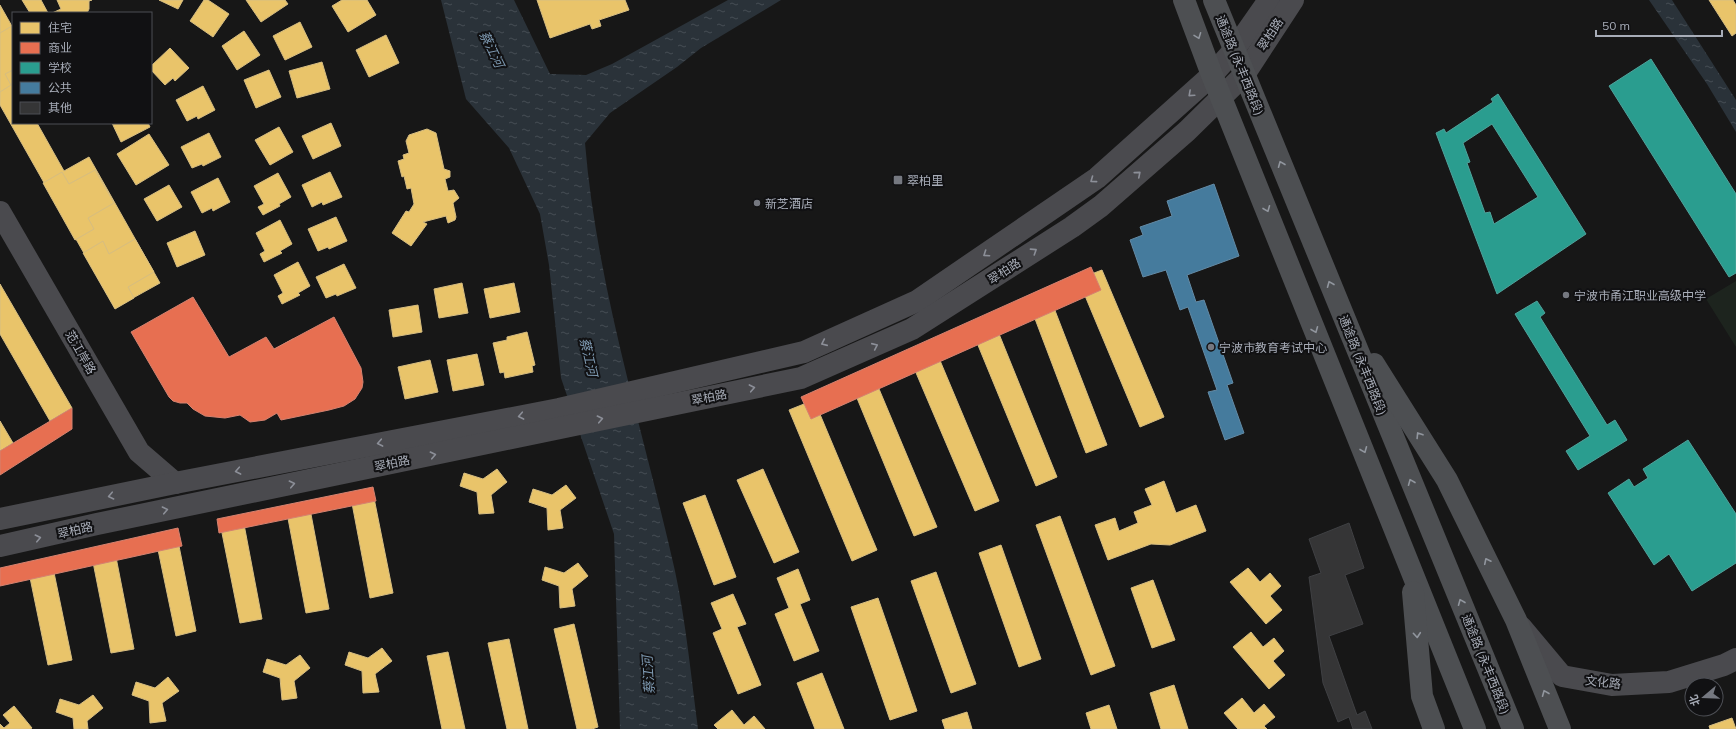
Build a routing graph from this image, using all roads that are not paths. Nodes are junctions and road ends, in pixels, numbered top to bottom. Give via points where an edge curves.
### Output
1 (1184, 0) edge
2 (1214, 0) edge
3 (1269, 0) edge
4 (1293, 0) edge
5 (1234, 50) junction
6 (1212, 75) junction
7 (1244, 75) junction
8 (1222, 97) junction
9 (0, 212) edge
10 (1342, 312) junction
11 (657, 397) junction
12 (561, 418) junction
13 (175, 483) junction
14 (0, 519) edge
15 (0, 546) edge
16 (1411, 569) junction
17 (1516, 620) junction
18 (1736, 659) edge
19 (1434, 729) edge
20 (1475, 729) edge
21 (1513, 729) edge
22 (1560, 729) edge

1 -> 6 main road
2 - 5 main road, 通途路 (永丰西路段)
3 - 5 main road, 翠柏路
4 - 7 main road, 翠柏路
5 - 6 main road, 翠柏路
5 - 7 main road, 通途路 (永丰西路段)
6 - 8 main road
6 -> 11 main road, 翠柏路 via 1097,178 917,301 804,352
7 - 8 main road, 翠柏路
10 -> 7 main road, 通途路 (永丰西路段)
11 -> 8 main road, 翠柏路 via 801,378 912,329 1095,210 1187,131
8 -> 16 main road
9 - 13 main road, 范江岸路 via 139,452
17 -> 10 main road via 1447,480
21 -> 10 main road, 通途路 (永丰西路段)
11 - 12 main road, 翠柏路
12 -> 13 main road, 翠柏路
15 -> 12 main road, 翠柏路
13 -> 14 main road, 翠柏路
16 -> 19 main road via 1422,696
16 - 20 main road
17 - 18 main road, 文化路 via 1562,676 1612,686 1669,682
22 -> 17 main road

